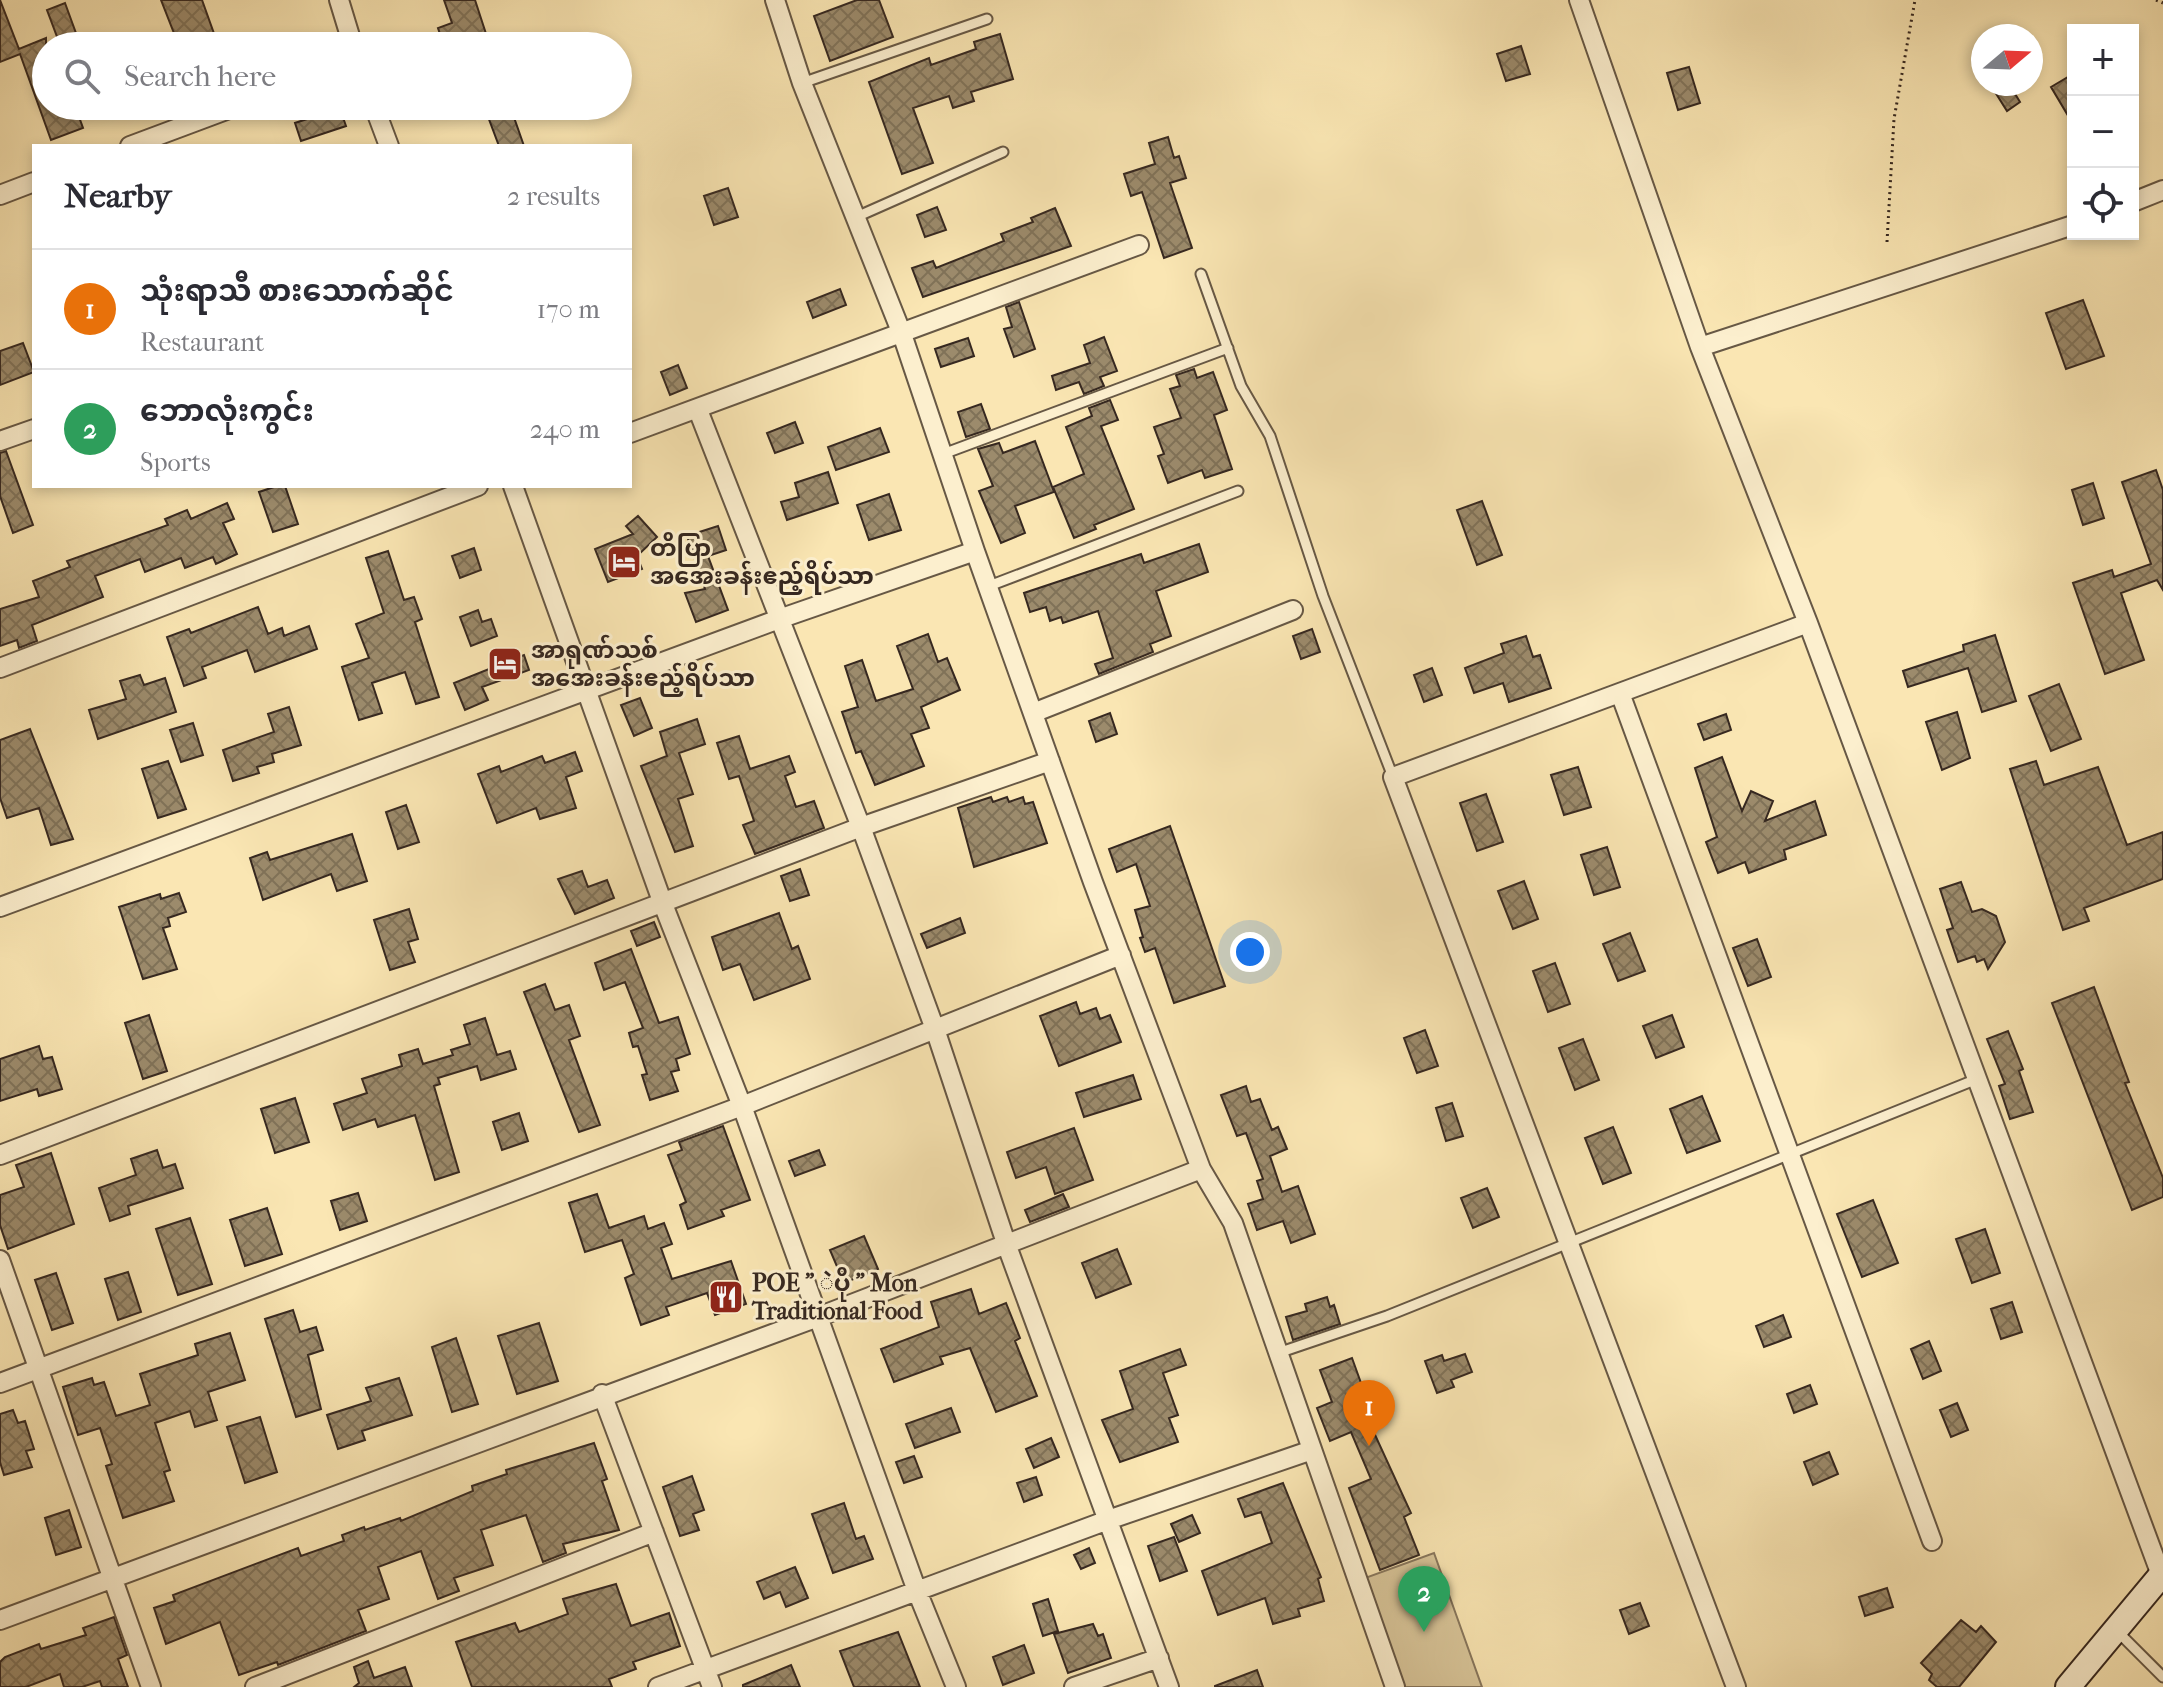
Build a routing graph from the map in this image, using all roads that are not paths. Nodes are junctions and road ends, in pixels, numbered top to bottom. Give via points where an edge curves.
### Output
1 (339, 0) edge
2 (775, 0) edge
3 (1579, 0) edge
4 (987, 19) dead end
5 (349, 32) edge
6 (802, 83) junction
7 (200, 120) edge
8 (379, 120) edge
9 (135, 144) edge
10 (388, 144) edge
11 (1003, 152) dead end
12 (32, 183) edge
13 (2163, 190) edge
14 (0, 195) edge
15 (2139, 200) edge
16 (854, 218) junction
17 (2067, 227) edge
18 (1139, 245) dead end
19 (1201, 274) dead end
20 (902, 334) junction
21 (1700, 347) junction
22 (1228, 348) junction
23 (698, 410) junction
24 (32, 430) edge
25 (632, 432) edge
26 (0, 441) edge
27 (943, 454) junction
28 (473, 488) edge
29 (514, 488) edge
30 (1238, 491) dead end
31 (975, 551) junction
32 (989, 586) junction
33 (1293, 610) dead end
34 (779, 619) junction
35 (1808, 623) junction
36 (0, 668) edge
37 (586, 690) junction
38 (1620, 693) junction
39 (1033, 713) junction
40 (1050, 761) junction
41 (1393, 777) junction
42 (861, 827) junction
43 (663, 904) junction
44 (0, 907) edge
45 (1121, 955) junction
46 (936, 1032) junction
47 (1977, 1079) junction
48 (742, 1106) junction
49 (0, 1155) edge
50 (1788, 1156) junction
51 (1201, 1169) junction
52 (1571, 1244) junction
53 (1007, 1246) junction
54 (0, 1260) edge
55 (818, 1317) junction
56 (1278, 1353) junction
57 (38, 1369) junction
58 (0, 1383) edge
59 (602, 1394) junction
60 (1312, 1450) junction
61 (1108, 1520) junction
62 (654, 1532) junction
63 (1932, 1541) dead end
64 (2162, 1574) edge
65 (110, 1578) junction
66 (917, 1591) junction
67 (0, 1620) edge
68 (2116, 1630) junction
69 (1159, 1658) junction
70 (2163, 1677) edge
71 (708, 1678) edge
72 (151, 1687) edge
73 (255, 1687) edge
74 (658, 1687) edge
75 (956, 1687) edge
76 (1074, 1687) edge
77 (1169, 1687) edge
78 (1395, 1687) edge
79 (1736, 1687) edge
80 (2068, 1687) edge

1 - 5 street
2 - 6 street
3 - 21 street
4 - 6 lane
6 - 16 street
7 - 9 street
8 - 10 street
11 - 16 lane
12 - 14 street
13 - 15 street
16 - 20 street
17 - 21 street
18 - 20 street
19 - 22 lane
20 - 23 street
20 - 27 street
21 - 35 street
22 - 27 lane
22 - 41 lane via 1241,386 1270,436 1323,596
23 - 25 street
23 - 34 street
24 - 26 street
27 - 31 street
28 - 36 street
29 - 37 street
30 - 32 lane
31 - 32 street
31 - 34 street
32 - 39 street
33 - 39 street
34 - 37 street
34 - 42 street
35 - 38 street
35 - 47 street
37 - 43 street
37 - 44 street
38 - 41 street
38 - 50 street
39 - 40 street
40 - 42 street
40 - 45 street
41 - 52 street
42 - 43 street
42 - 46 street
43 - 48 street
43 - 49 street
45 - 46 street
45 - 51 street
46 - 48 street
46 - 53 street
47 - 50 lane
47 - 64 street
48 - 55 street
48 - 57 street
50 - 52 lane
50 - 63 street
51 - 53 street
51 - 56 street via 1233,1223
52 - 56 lane
52 - 79 street
53 - 55 street
53 - 61 street
54 - 57 street
55 - 59 street
55 - 66 street
56 - 60 street
57 - 58 street
57 - 65 street
59 - 62 street
59 - 65 street
60 - 61 street
60 - 78 street
61 - 66 street
61 - 69 street
62 - 71 street
62 - 73 street
64 - 68 main road
65 - 67 street
65 - 72 street
66 - 71 street
66 - 75 street
68 - 70 lane
68 - 80 main road
69 - 76 street
69 - 77 street
71 - 74 street

